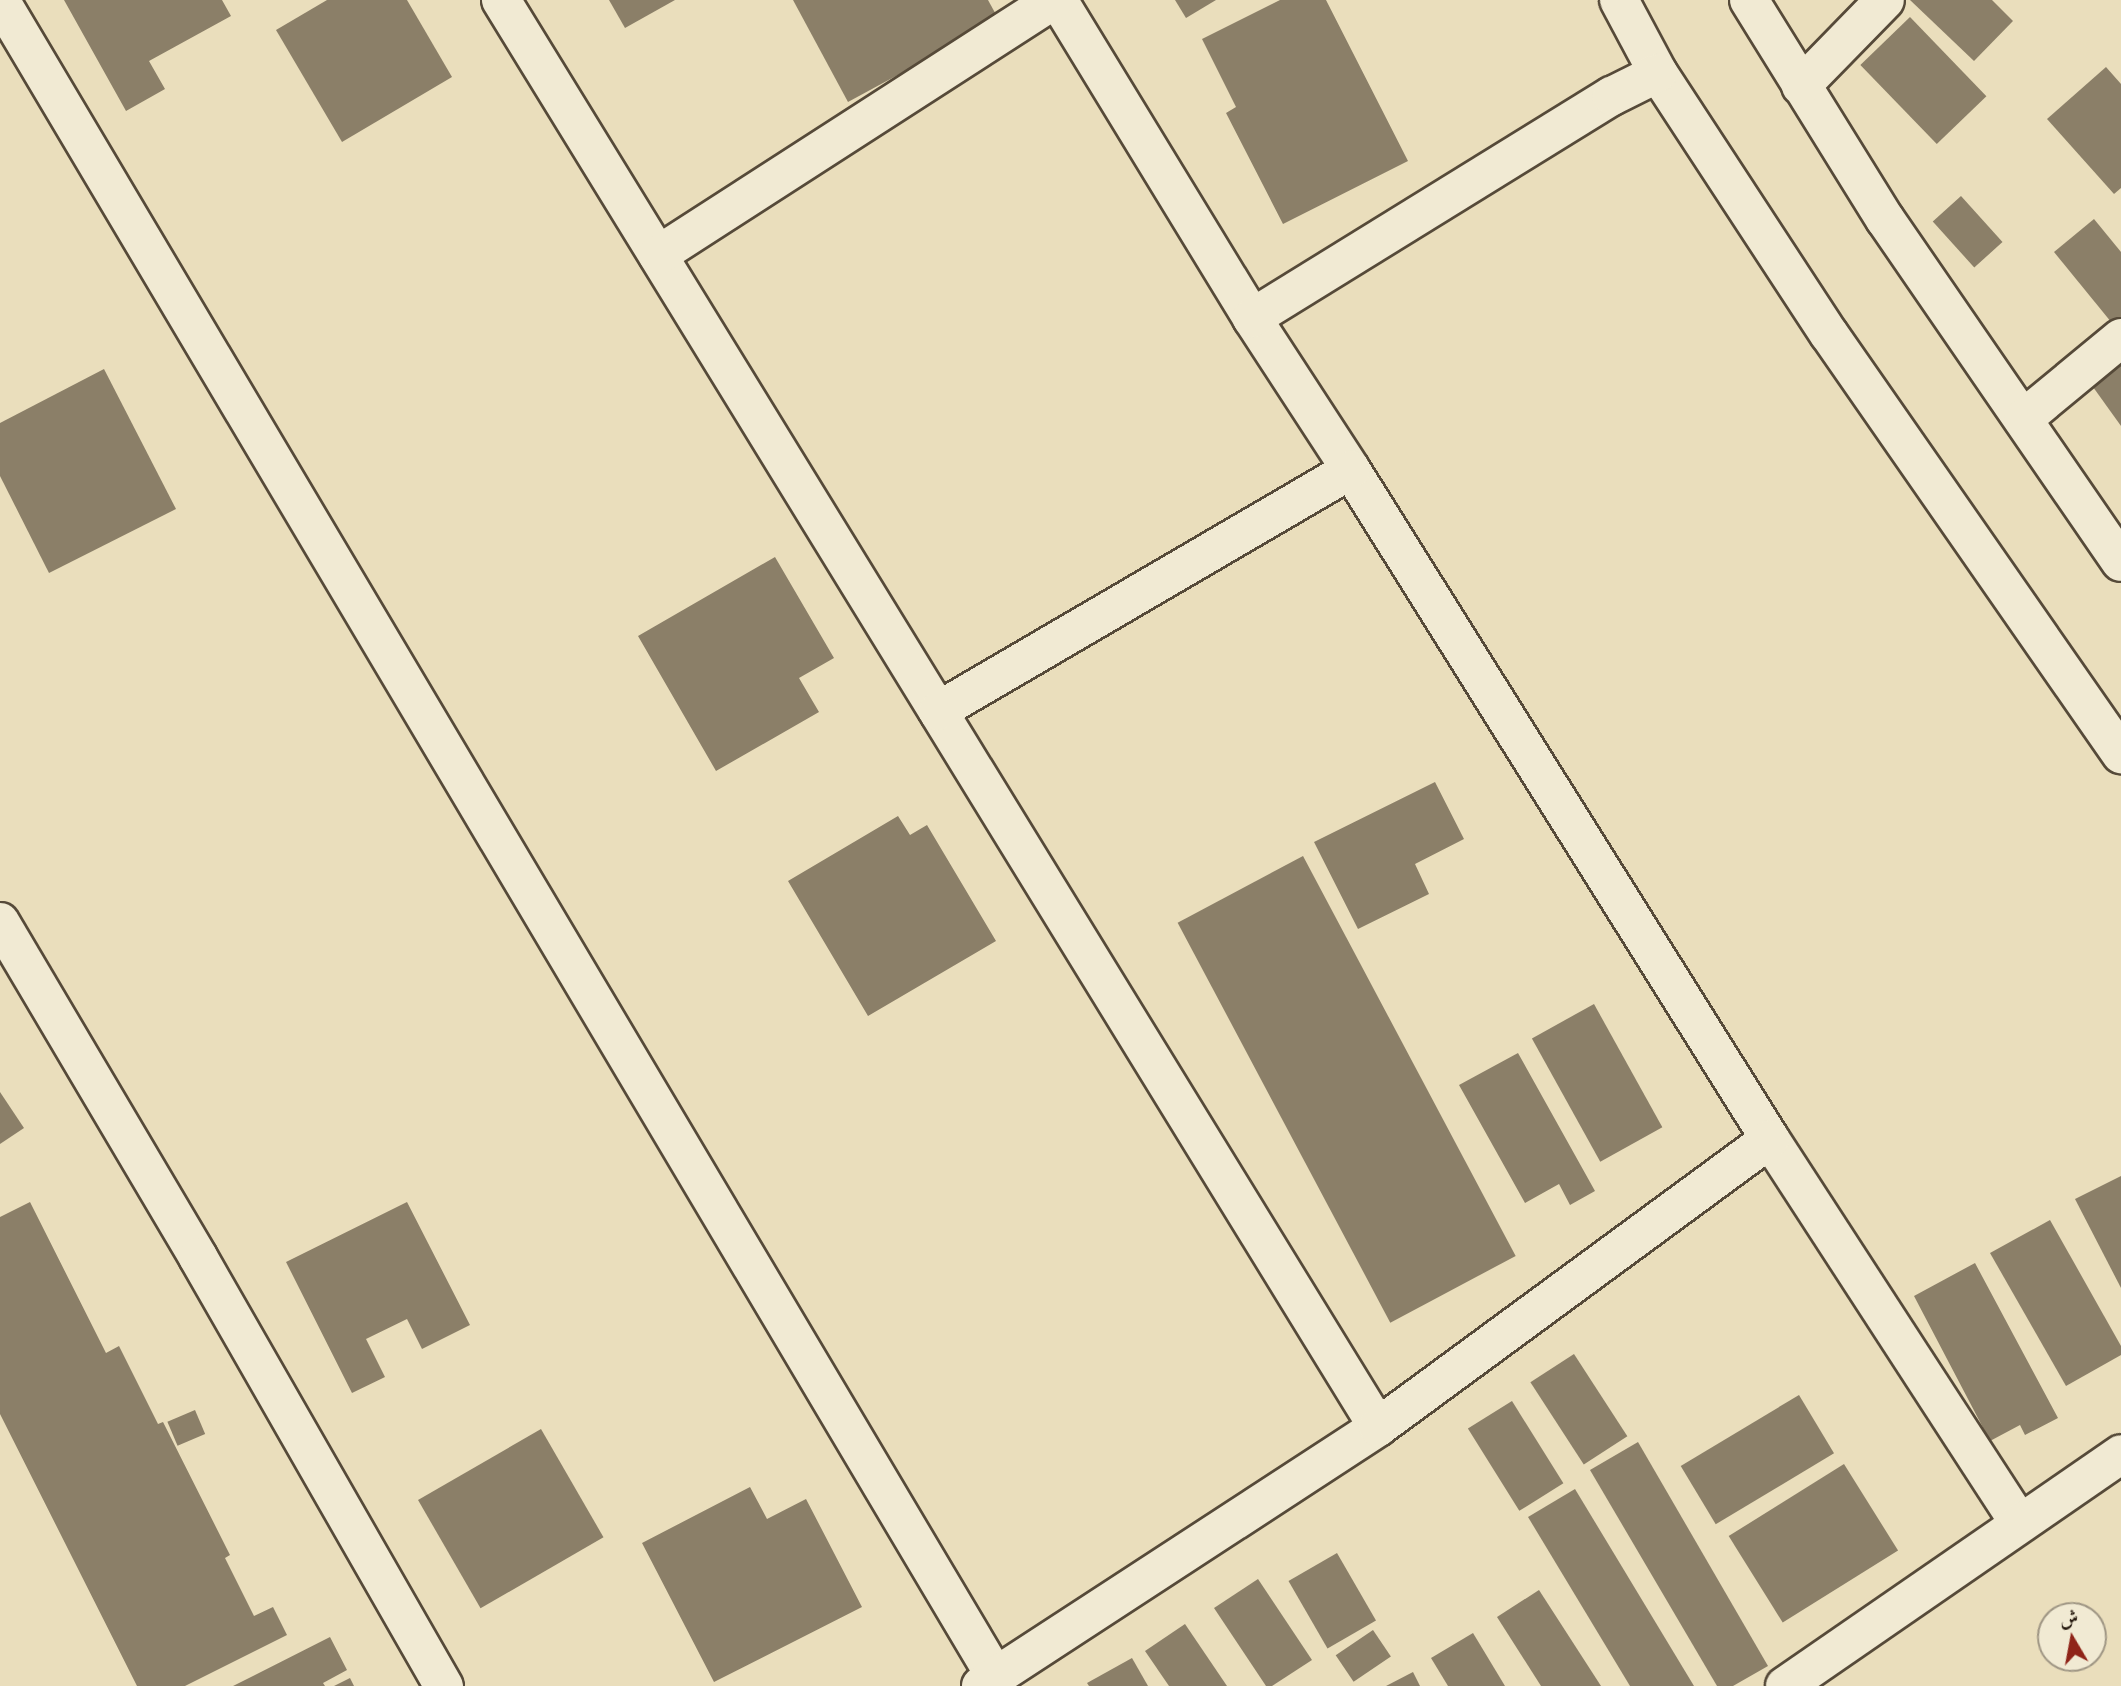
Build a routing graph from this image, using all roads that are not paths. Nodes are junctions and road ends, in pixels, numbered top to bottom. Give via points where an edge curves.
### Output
1 (0, 0) edge
2 (501, 0) edge
3 (1056, 0) edge
4 (1619, 0) edge
5 (1749, 0) edge
6 (1885, 0) edge
7 (1658, 73) junction
8 (1801, 86) junction
9 (658, 255) junction
10 (1252, 318) junction
11 (2121, 338) edge
12 (2023, 419) junction
13 (1351, 470) junction
14 (2121, 562) edge
15 (938, 711) junction
16 (2121, 754) edge
17 (0, 922) edge
18 (1770, 1139) junction
19 (1378, 1427) junction
20 (2121, 1454) edge
21 (2020, 1523) junction
22 (988, 1681) edge
23 (444, 1686) edge
24 (1785, 1686) edge

1 - 22 street
2 - 9 street
3 - 9 street
3 - 10 street
4 - 7 street
5 - 8 street
6 - 8 street
7 - 10 street via 1612,96
7 - 16 street via 1829,334
8 - 12 street via 1885,219
9 - 15 street
10 - 13 street
11 - 12 street
12 - 14 street
13 - 15 street
13 - 18 street
15 - 19 street
17 - 23 street
18 - 19 street
18 - 21 street
19 - 22 street
20 - 21 street
21 - 24 street

